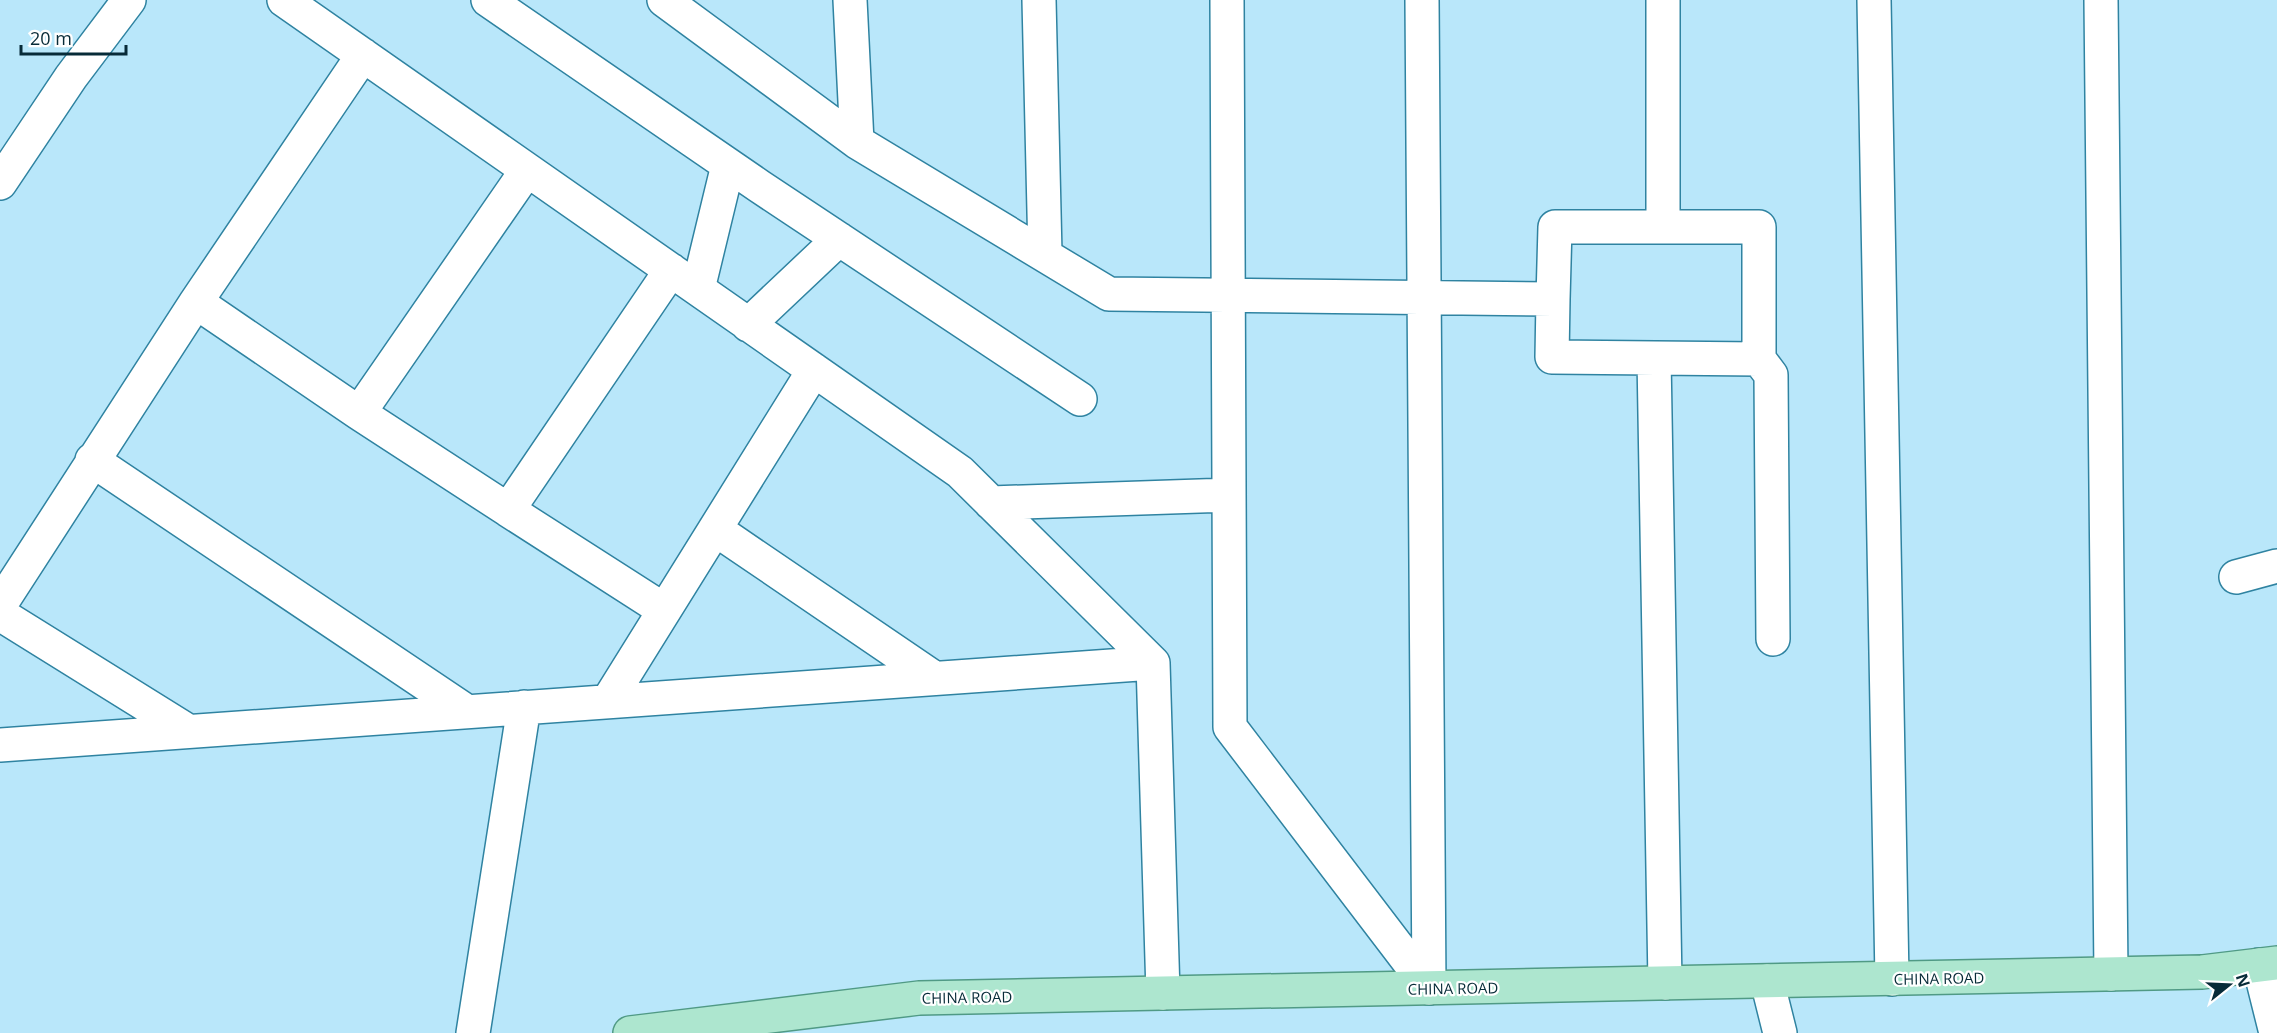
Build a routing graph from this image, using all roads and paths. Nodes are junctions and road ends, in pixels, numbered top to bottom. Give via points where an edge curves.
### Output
1 (129, 0) edge
2 (284, 0) edge
3 (488, 0) edge
4 (663, 0) edge
5 (850, 0) edge
6 (1039, 0) edge
7 (1227, 0) edge
8 (1422, 0) edge
9 (1663, 0) edge
10 (1874, 0) edge
11 (2101, 0) edge
12 (363, 55) junction
13 (857, 141) junction
14 (728, 165) junction
15 (527, 170) junction
16 (0, 183) edge
17 (1663, 227) junction
18 (839, 239) junction
19 (1045, 254) junction
20 (671, 270) junction
21 (698, 289) junction
22 (1229, 294) junction
23 (1424, 297) junction
24 (1553, 299) junction
25 (196, 302) junction
26 (748, 325) junction
27 (1654, 358) junction
28 (1760, 359) junction
29 (814, 370) junction
30 (1080, 399) dead end
31 (359, 413) junction
32 (92, 460) junction
33 (1229, 495) junction
34 (991, 503) junction
35 (508, 510) junction
36 (714, 529) junction
37 (2277, 566) edge
38 (2236, 577) dead end
39 (0, 605) edge
40 (664, 610) junction
41 (0, 614) edge
42 (1773, 639) dead end
43 (1153, 663) junction
44 (934, 678) junction
45 (608, 701) junction
46 (524, 706) junction
47 (466, 711) junction
48 (188, 731) junction
49 (0, 745) edge
50 (2268, 964) edge
51 (2111, 974) junction
52 (1892, 979) junction
53 (1767, 981) junction
54 (1665, 983) junction
55 (1429, 988) junction
56 (1163, 993) junction
57 (472, 1033) edge
58 (630, 1033) edge
59 (1780, 1033) edge
60 (2276, 1033) edge

1 - 16 street via 70,77
2 - 12 street
3 - 14 street
4 - 13 street
5 - 13 street
6 - 19 street
7 - 22 street
8 - 23 street
9 - 17 street
10 - 52 street
11 - 51 street
12 - 15 street
12 - 25 street
13 - 19 street
14 - 18 street
14 - 21 street
15 - 20 street
15 - 31 street
17 - 24 street via 1555,227
17 - 28 street via 1759,227
18 - 26 street
18 - 30 street
19 - 22 street via 1109,294
20 - 21 street
20 - 35 street
21 - 26 street
22 - 23 street
22 - 33 street
23 - 24 street
23 - 55 street
24 - 27 street via 1552,357
25 - 31 street
25 - 32 street
26 - 29 street
27 - 28 street
27 - 54 street
28 - 42 street via 1771,375
29 - 34 street via 960,472
29 - 36 street
31 - 35 street
32 - 39 street
32 - 47 street
33 - 34 street
33 - 55 street via 1230,727
34 - 43 street
35 - 40 street
36 - 40 street
36 - 44 street
37 - 38 street
40 - 45 street
41 - 48 street
43 - 44 street
43 - 56 street
44 - 45 street
45 - 46 street
46 - 47 street
46 - 57 street
47 - 48 street
48 - 49 street
50 - 51 main road, CHINA ROAD via 2202,972
50 - 60 street
51 - 52 main road, CHINA ROAD
52 - 53 main road, CHINA ROAD
53 - 54 main road, CHINA ROAD
53 - 59 street
54 - 55 main road, CHINA ROAD
55 - 56 main road, CHINA ROAD
56 - 58 main road, CHINA ROAD via 919,998

